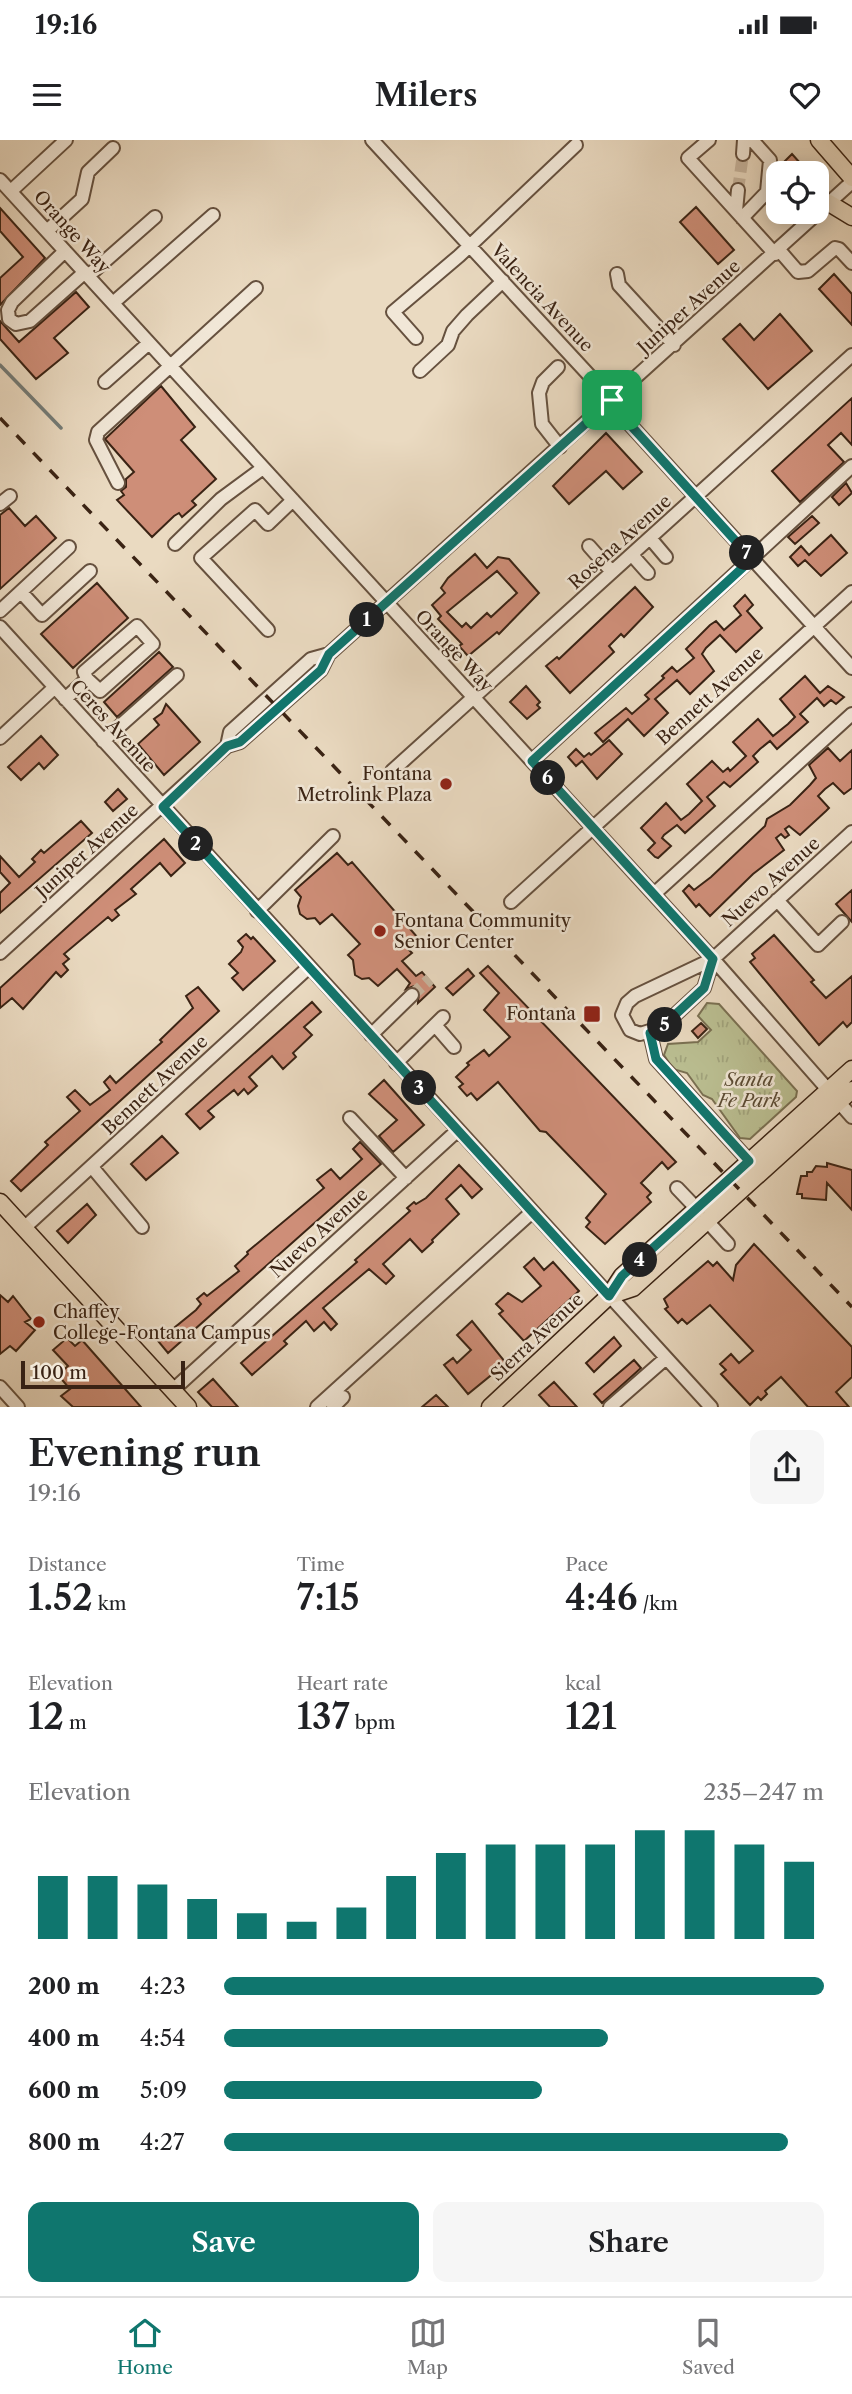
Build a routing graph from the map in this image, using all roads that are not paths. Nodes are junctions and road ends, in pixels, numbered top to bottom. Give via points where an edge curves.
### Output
1 (66, 140) edge
2 (372, 140) edge
3 (709, 140) edge
4 (744, 140) edge
5 (752, 140) edge
6 (819, 140) edge
7 (576, 145) dead end
8 (113, 148) dead end
9 (743, 154) tunnel mouth
10 (0, 180) edge
11 (852, 180) edge
12 (738, 190) tunnel mouth
13 (11, 191) junction
14 (829, 203) joint
15 (213, 215) dead end
16 (739, 215) junction
17 (155, 217) dead end
18 (852, 217) edge
19 (807, 224) edge
20 (47, 231) junction
21 (469, 244) junction
22 (65, 251) junction
23 (777, 252) junction
24 (852, 263) edge
25 (86, 274) junction
26 (617, 274) dead end
27 (503, 281) junction
28 (256, 288) dead end
29 (113, 303) junction
30 (416, 338) dead end
31 (149, 343) junction
32 (674, 345) junction
33 (852, 355) edge
34 (170, 366) junction
35 (558, 368) dead end
36 (420, 371) dead end
37 (105, 382) dead end
38 (612, 400) junction
39 (560, 447) junction
40 (852, 466) edge
41 (263, 468) junction
42 (118, 483) dead end
43 (696, 497) junction
44 (293, 500) junction
45 (650, 538) junction
46 (174, 544) dead end
47 (589, 546) dead end
48 (69, 547) dead end
49 (632, 555) junction
50 (666, 557) dead end
51 (752, 559) junction
52 (90, 571) dead end
53 (612, 572) junction
54 (648, 573) dead end
55 (21, 592) junction
56 (852, 592) edge
57 (386, 603) junction
58 (0, 611) edge
59 (0, 626) edge
60 (813, 626) junction
61 (268, 630) dead end
62 (852, 668) edge
63 (177, 675) dead end
64 (87, 680) junction
65 (55, 687) junction
66 (474, 698) junction
67 (65, 699) junction
68 (852, 714) edge
69 (0, 738) edge
70 (103, 741) junction
71 (532, 761) junction
72 (392, 771) dead end
73 (163, 807) junction
74 (592, 827) junction
75 (852, 832) edge
76 (332, 836) dead end
77 (654, 894) junction
78 (777, 900) junction
79 (511, 902) dead end
80 (257, 911) junction
81 (842, 922) dead end
82 (0, 953) edge
83 (713, 959) junction
84 (309, 967) junction
85 (412, 995) tunnel mouth
86 (650, 1033) junction
87 (371, 1035) junction
88 (454, 1047) dead end
89 (397, 1063) junction
90 (852, 1069) edge
91 (852, 1090) edge
92 (834, 1096) junction
93 (852, 1117) edge
94 (350, 1118) dead end
95 (458, 1130) junction
96 (749, 1161) junction
97 (92, 1167) junction
98 (406, 1178) junction
99 (677, 1188) dead end
100 (0, 1202) edge
101 (532, 1212) junction
102 (702, 1215) junction
103 (142, 1227) dead end
104 (24, 1228) junction
105 (729, 1244) dead end
106 (609, 1296) junction
107 (666, 1358) junction
108 (0, 1387) edge
109 (173, 1390) junction
110 (342, 1397) dead end
111 (18, 1407) edge
112 (188, 1407) edge
113 (317, 1407) edge
114 (333, 1407) edge
115 (490, 1407) edge
116 (610, 1407) edge
117 (711, 1407) edge

1 - 13 street
2 - 21 street, Valencia Avenue
3 - 16 street via 688,158
4 - 9 street
5 - 16 street via 770,160 767,192
6 - 11 main road
7 - 21 street
8 - 20 street via 88,172 82,199
10 - 13 street, Orange Way
11 - 14 street, Juniper Avenue
12 - 16 street
13 - 20 street, Orange Way
14 - 18 main road
15 - 29 street
16 - 23 street
17 - 25 street
19 - 23 street, Juniper Avenue
20 - 22 street, Orange Way
21 - 27 street, Valencia Avenue
21 - 30 street via 393,312
22 - 25 street, Orange Way
22 - 25 street via 12,302 9,319 16,324 30,321
23 - 24 street via 798,272 808,271 835,248
23 - 32 street, Juniper Avenue
25 - 29 street, Orange Way
26 - 32 street via 619,285
27 - 36 street
27 - 38 street, Valencia Avenue
28 - 34 street
29 - 31 street, Orange Way
31 - 34 street, Orange Way
31 - 37 street
32 - 38 street, Juniper Avenue
33 - 43 street, Rosena Avenue
34 - 41 street, Orange Way
34 - 42 street via 98,432 96,440
35 - 39 street via 539,393 542,424
38 - 39 street, Juniper Avenue
38 - 43 street, Valencia Avenue
39 - 57 street, Juniper Avenue
40 - 51 street
41 - 44 street, Orange Way
41 - 46 street via 221,499
43 - 45 street, Rosena Avenue
43 - 51 street, Valencia Avenue
44 - 57 street, Orange Way
44 - 61 street via 268,524 255,510 201,558
45 - 49 street, Rosena Avenue
45 - 50 street
47 - 53 street
48 - 55 street
49 - 53 street, Rosena Avenue
49 - 54 street
51 - 60 street, Valencia Avenue
51 - 71 street
52 - 55 street via 42,615
53 - 66 street, Rosena Avenue
55 - 58 street
56 - 60 street, Bennett Avenue
57 - 66 street, Orange Way
57 - 73 street, Juniper Avenue via 329,654 321,670 240,742 227,746
59 - 65 street, Ceres Avenue
60 - 62 street, Valencia Avenue
60 - 74 street, Bennett Avenue
63 - 70 street
64 - 64 street via 84,672 137,626 153,644 100,691
64 - 67 street
65 - 67 street, Ceres Avenue
65 - 69 street
66 - 71 street, Orange Way
66 - 72 street, Rosena Avenue
67 - 70 street, Ceres Avenue
68 - 77 street
70 - 73 street, Ceres Avenue
71 - 74 street, Orange Way
73 - 80 street, Ceres Avenue
73 - 82 street, Juniper Avenue
74 - 77 street, Orange Way
74 - 79 street, Bennett Avenue
75 - 78 street, Nuevo Avenue
76 - 80 street
77 - 83 street, Orange Way
78 - 81 street via 818,945
78 - 83 street, Nuevo Avenue
80 - 84 street, Ceres Avenue
83 - 86 street via 704,988
83 - 86 street via 627,1003 622,1016 630,1030
83 - 92 street, Orange Way
84 - 87 street, Ceres Avenue
84 - 97 street, Bennett Avenue
85 - 87 street
86 - 96 street via 656,1059
87 - 89 street, Ceres Avenue
88 - 89 street via 439,1021
89 - 95 street, Ceres Avenue
90 - 92 main road, Sierra Avenue
91 - 92 main road, Sierra Avenue
92 - 93 street, Orange Way
92 - 96 main road, Sierra Avenue
92 - 102 main road, Sierra Avenue
94 - 98 street
95 - 98 street, Nuevo Avenue
95 - 101 street, Ceres Avenue
96 - 102 main road, Sierra Avenue
97 - 103 street
97 - 104 street, Bennett Avenue
98 - 109 street, Nuevo Avenue
99 - 102 street
100 - 104 main road
101 - 106 street, Ceres Avenue
101 - 113 street
102 - 105 street
102 - 106 main road, Sierra Avenue via 622,1276
104 - 109 main road
106 - 107 street, Ceres Avenue
106 - 115 main road, Sierra Avenue
107 - 116 street
107 - 117 street, Ceres Avenue
108 - 111 street
109 - 112 main road
110 - 114 street

